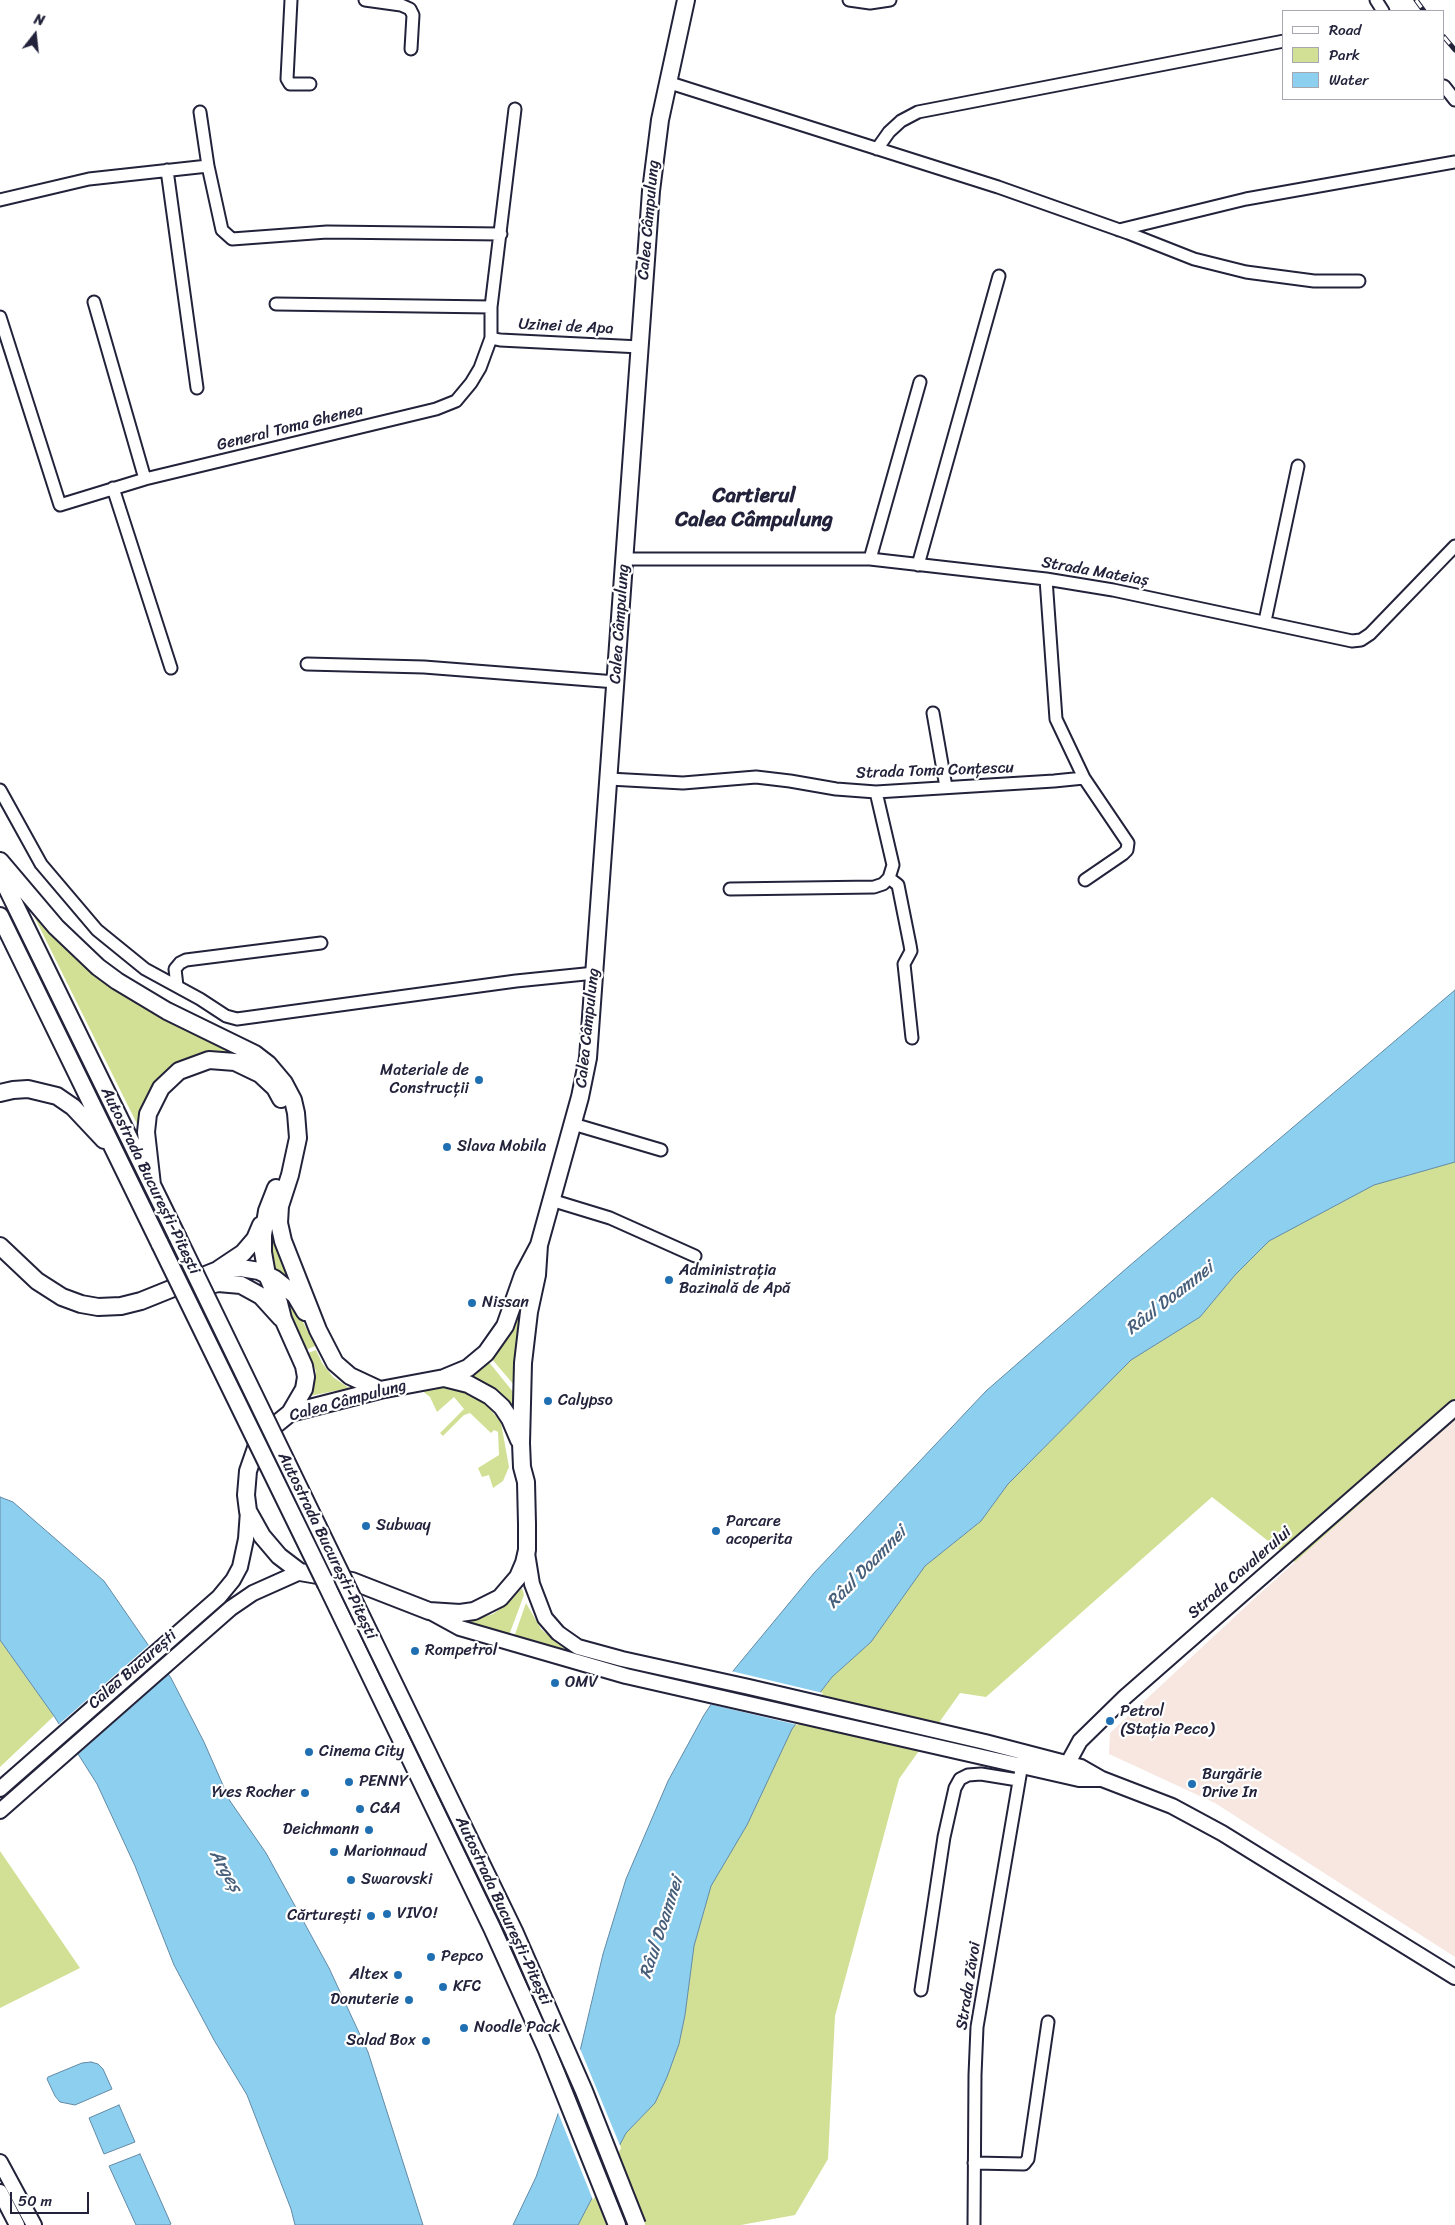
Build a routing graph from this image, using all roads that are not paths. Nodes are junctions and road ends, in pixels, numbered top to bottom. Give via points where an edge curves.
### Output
1 (291, 0) edge
2 (365, 0) edge
3 (369, 0) edge
4 (686, 0) edge
5 (849, 0) edge
6 (890, 0) edge
7 (1282, 41) edge
8 (411, 48) dead end
9 (668, 82) junction
10 (310, 84) dead end
11 (1445, 87) edge
12 (1455, 100) edge
13 (515, 109) dead end
14 (200, 112) dead end
15 (877, 149) junction
16 (1455, 162) edge
17 (208, 166) junction
18 (166, 170) junction
19 (0, 200) edge
20 (1119, 230) junction
21 (501, 234) junction
22 (999, 276) dead end
23 (1359, 281) dead end
24 (94, 302) dead end
25 (276, 304) dead end
26 (491, 307) junction
27 (0, 317) edge
28 (491, 338) junction
29 (640, 347) junction
30 (920, 382) dead end
31 (198, 388) dead end
32 (1298, 466) dead end
33 (146, 479) junction
34 (113, 488) junction
35 (1455, 546) edge
36 (624, 559) junction
37 (870, 559) junction
38 (918, 564) junction
39 (1046, 579) junction
40 (1265, 621) junction
41 (307, 664) dead end
42 (171, 668) dead end
43 (616, 682) junction
44 (933, 713) dead end
45 (1084, 778) junction
46 (609, 779) junction
47 (946, 787) junction
48 (0, 790) edge
49 (876, 792) junction
50 (0, 861) edge
51 (0, 874) edge
52 (888, 878) junction
53 (1085, 880) dead end
54 (730, 889) dead end
55 (0, 916) edge
56 (321, 943) dead end
57 (595, 973) junction
58 (177, 986) junction
59 (912, 1038) dead end
60 (0, 1094) edge
61 (573, 1124) junction
62 (661, 1150) dead end
63 (116, 1152) junction
64 (152, 1185) junction
65 (551, 1200) junction
66 (267, 1211) junction
67 (539, 1245) junction
68 (0, 1246) edge
69 (695, 1256) dead end
70 (0, 1260) edge
71 (218, 1270) junction
72 (267, 1275) junction
73 (283, 1319) junction
74 (318, 1330) junction
75 (444, 1378) junction
76 (380, 1390) junction
77 (1455, 1408) edge
78 (290, 1413) junction
79 (521, 1444) junction
80 (248, 1511) junction
81 (527, 1550) junction
82 (300, 1572) junction
83 (429, 1611) junction
84 (1023, 1759) junction
85 (1064, 1769) junction
86 (1018, 1780) junction
87 (0, 1789) edge
88 (0, 1811) edge
89 (1455, 1977) edge
90 (921, 1990) dead end
91 (1048, 2022) dead end
92 (0, 2162) edge
93 (974, 2163) junction
94 (0, 2192) edge
95 (18, 2225) edge
96 (34, 2225) edge
97 (617, 2225) edge
98 (636, 2225) edge
99 (974, 2225) edge

1 - 10 street via 287,79 290,84
2 - 3 street
3 - 8 street via 410,8 413,16
4 - 9 highway, Calea Câmpulung
5 - 6 street via 870,3
7 - 15 street via 918,112 901,121
9 - 15 street
9 - 29 highway, Calea Câmpulung via 653,164
11 - 12 street
13 - 21 street
14 - 17 street
15 - 20 street
16 - 20 street via 1246,199
17 - 18 street
17 - 21 street via 222,230 232,239 327,232
18 - 19 street via 89,179
18 - 31 street
20 - 23 street via 1194,259 1246,272 1314,280
21 - 26 street
22 - 38 street
24 - 33 street
25 - 26 street
26 - 28 street
27 - 34 street, General Toma Ghenea via 60,505
28 - 29 street, Uzinei de Apa
28 - 33 street, General Toma Ghenea via 471,383 450,404
29 - 36 highway, Calea Câmpulung
30 - 37 street
32 - 40 street
33 - 34 street, General Toma Ghenea
34 - 42 street
35 - 40 street, Strada Mateiaș via 1361,640 1352,641
36 - 37 street, Strada Mateiaș
36 - 43 highway, Calea Câmpulung
37 - 38 street, Strada Mateiaș
38 - 39 street, Strada Mateiaș
39 - 40 street, Strada Mateiaș
39 - 45 street via 1056,718
41 - 43 street via 424,667
43 - 46 highway, Calea Câmpulung
44 - 47 street
45 - 47 street, Strada Toma Conțescu
45 - 53 street via 1128,843 1123,854
46 - 49 street, Strada Toma Conțescu via 683,783 756,778
46 - 57 highway, Calea Câmpulung
47 - 49 street, Strada Toma Conțescu
48 - 58 street via 41,864 96,930 145,969
49 - 52 street via 893,866
50 - 74 highway via 56,928 98,967 160,1007 255,1054 284,1083 293,1100 298,1138 280,1206 279,1223
51 - 64 highway, Autostrada București-Pitești
52 - 54 street via 874,887
52 - 59 street via 898,885 911,951 904,964
55 - 63 highway, Autostrada București-Pitești
56 - 58 street via 186,960 175,969
57 - 58 street via 237,1019 226,1016
57 - 61 highway, Calea Câmpulung via 588,1058
60 - 63 highway via 28,1089 57,1096 73,1107
61 - 62 street
61 - 65 highway, Calea Câmpulung
63 - 97 highway, Autostrada București-Pitești, bridge via 492,1928 554,2068
64 - 66 highway via 147,1122 156,1094 172,1076 195,1064 209,1060 235,1062 270,1082 287,1113 286,1156
64 - 98 highway, Autostrada București-Pitești, bridge via 502,1905 584,2091
65 - 67 highway, Calea Câmpulung
65 - 69 street via 610,1218
66 - 71 highway via 250,1245
66 - 72 highway via 263,1235
67 - 75 highway, Calea Câmpulung via 523,1275 513,1309 498,1338 468,1368
67 - 79 highway, Calea Câmpulung via 523,1362
68 - 71 highway via 53,1292 71,1301 98,1307 141,1301
70 - 73 highway via 38,1294 78,1313 105,1316 132,1313 204,1286 230,1283 252,1290
71 - 72 highway via 251,1269
72 - 73 highway
72 - 74 highway via 284,1285
73 - 78 highway via 306,1377 304,1389
74 - 76 highway via 335,1363 343,1371
75 - 76 highway, Calea Câmpulung
75 - 79 highway via 468,1384 490,1396 510,1419
76 - 78 highway, Calea Câmpulung
77 - 85 main road, Strada Cavalerului via 1125,1697 1080,1741
78 - 80 highway, Calea Câmpulung via 263,1435 257,1445 246,1482
79 - 81 highway, Calea Câmpulung via 526,1482
80 - 82 highway, Calea Câmpulung via 262,1536 279,1556
80 - 87 main road, Calea București via 240,1567 219,1597
81 - 83 highway, Calea Câmpulung via 518,1577 505,1594 488,1606 460,1613
81 - 84 main road via 532,1584 545,1618 558,1633 586,1650 986,1742
82 - 83 highway, Calea Câmpulung via 352,1581
82 - 88 main road, Calea București via 253,1593 214,1622
83 - 84 main road via 485,1637 574,1663 980,1757
84 - 85 main road
84 - 86 street, Strada Zăvoi
85 - 89 main road via 1081,1767 1198,1820
86 - 90 street via 981,1774 960,1779 955,1788
86 - 93 street, Strada Zăvoi via 977,2027
91 - 93 street via 1028,2159 1024,2164
92 - 96 main road
93 - 99 street, Strada Zăvoi
94 - 95 main road

